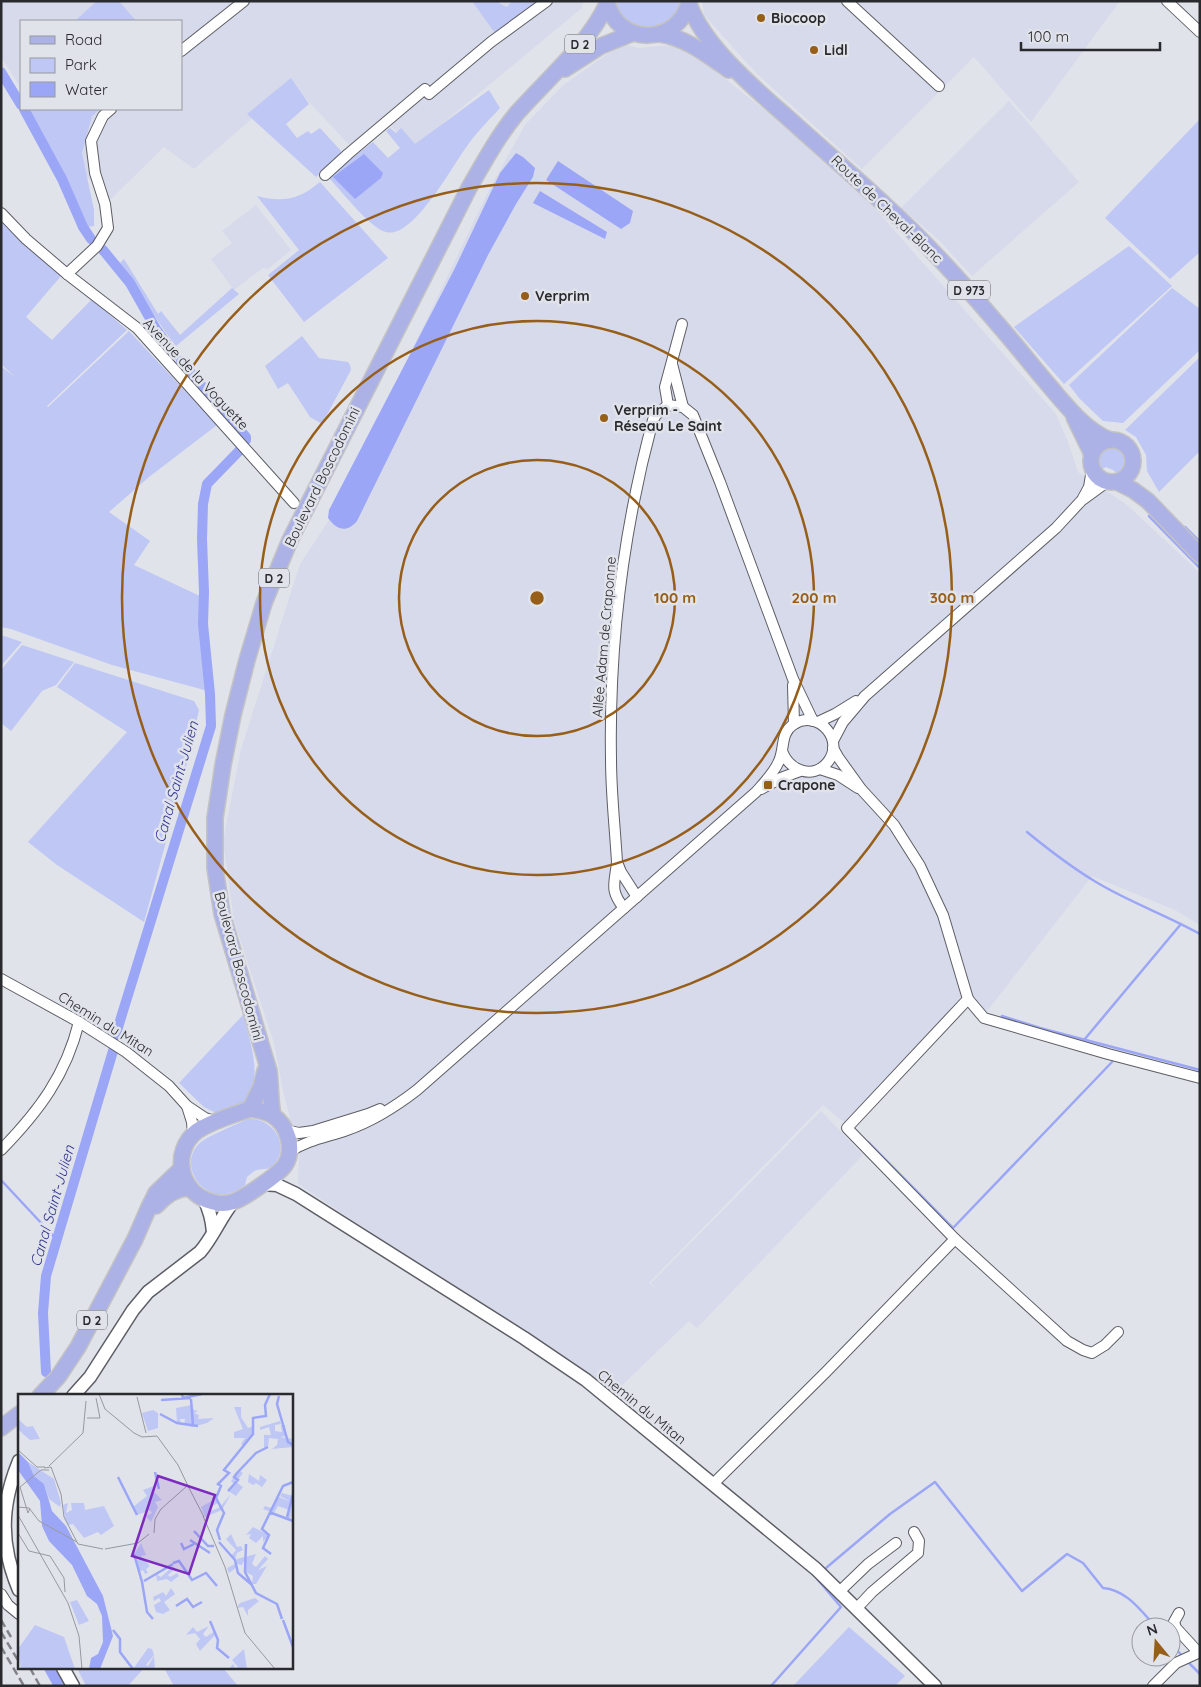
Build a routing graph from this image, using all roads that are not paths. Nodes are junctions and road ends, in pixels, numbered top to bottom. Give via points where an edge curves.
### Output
1 (244, 1) edge
2 (547, 1) edge
3 (847, 1) edge
4 (1167, 1) edge
5 (607, 3) edge
6 (689, 3) edge
7 (1200, 32) edge
8 (633, 33) junction
9 (660, 34) junction
10 (182, 50) edge
11 (547, 82) junction
12 (752, 86) junction
13 (939, 86) dead end
14 (110, 110) edge
15 (325, 176) dead end
16 (1, 213) edge
17 (67, 274) junction
18 (682, 324) dead end
19 (672, 364) junction
20 (668, 405) junction
21 (683, 407) junction
22 (1070, 410) junction
23 (1110, 440) junction
24 (1092, 454) junction
25 (1132, 468) junction
26 (1092, 470) junction
27 (1112, 482) junction
28 (1081, 501) junction
29 (1148, 501) junction
30 (294, 503) dead end
31 (1200, 555) edge
32 (793, 680) junction
33 (865, 696) junction
34 (816, 722) junction
35 (794, 724) junction
36 (833, 744) junction
37 (782, 751) junction
38 (820, 769) junction
39 (800, 771) junction
40 (862, 789) junction
41 (756, 792) junction
42 (617, 862) junction
43 (638, 896) junction
44 (624, 908) junction
45 (1, 979) edge
46 (968, 998) junction
47 (79, 1022) junction
48 (265, 1059) junction
49 (1200, 1078) edge
50 (417, 1090) junction
51 (187, 1106) junction
52 (250, 1109) junction
53 (273, 1115) junction
54 (216, 1122) junction
55 (285, 1130) junction
56 (193, 1135) junction
57 (1, 1150) edge
58 (287, 1159) junction
59 (182, 1168) junction
60 (261, 1184) junction
61 (189, 1188) junction
62 (296, 1194) junction
63 (204, 1199) junction
64 (233, 1202) junction
65 (213, 1232) junction
66 (135, 1239) junction
67 (955, 1239) junction
68 (1118, 1332) dead end
69 (42, 1394) edge
70 (75, 1394) edge
71 (18, 1415) edge
72 (1, 1428) edge
73 (18, 1464) edge
74 (713, 1484) junction
75 (914, 1532) dead end
76 (896, 1543) dead end
77 (18, 1588) edge
78 (840, 1591) junction
79 (1, 1594) edge
80 (857, 1608) junction
81 (18, 1613) edge
82 (1179, 1613) dead end
83 (1199, 1652) edge
84 (64, 1670) edge
85 (73, 1686) edge
86 (935, 1686) edge
87 (1153, 1686) edge

1 - 10 street
2 - 15 street via 429,94 426,89
3 - 13 street
4 - 7 street
5 - 8 main road via 614,18
5 - 11 main road, Boulevard Boscodomini / D 2 via 597,24
6 - 9 main road via 678,23
6 - 12 main road, D 973 via 709,38
8 - 9 main road
8 - 11 main road, Boulevard Boscodomini / D 2 via 601,46
9 - 12 main road, D 973 via 674,36 693,45
11 - 48 main road, Boulevard Boscodomini / D 2 via 500,137 469,188 290,540 264,603 247,660 221,774 215,818 215,868 222,914
12 - 22 main road, Route de Cheval-Blanc / D 973 via 888,207 970,292
14 - 17 street via 103,116 91,141 108,228 97,246
16 - 17 street, Avenue de la Voguette
17 - 30 street, Avenue de la Voguette via 137,328
18 - 19 street
19 - 20 street via 665,387
19 - 21 street
20 - 21 street
20 - 42 street, Allée Adam de Craponne via 653,420 631,516 619,590 611,732
21 - 32 street via 693,415 708,452
22 - 23 main road, Route de Cheval-Blanc / D 973
22 - 24 main road, Route de Cheval-Blanc / D 973
23 - 24 main road via 1099,444
23 - 25 main road via 1129,448
24 - 26 main road
25 - 27 main road via 1126,477
25 - 29 main road
26 - 27 main road via 1098,477
26 - 28 street via 1089,486
27 - 28 street
27 - 29 main road via 1133,490
28 - 33 street via 1056,528
29 - 31 main road
32 - 34 street
32 - 35 street
33 - 34 street
33 - 36 street via 843,722
34 - 35 street
34 - 36 street via 828,730
35 - 37 street via 784,735
36 - 38 street via 829,760
36 - 40 street via 838,757
37 - 39 street via 788,763
37 - 41 street via 775,769
38 - 39 street
38 - 40 street
39 - 41 street
40 - 46 street via 894,825 920,866 943,915
41 - 43 street
42 - 43 street
42 - 44 street via 613,887
43 - 44 street
44 - 50 street
45 - 47 street, Chemin du Mitan
46 - 49 street via 984,1018
46 - 67 street via 847,1128
47 - 51 street, Chemin du Mitan via 156,1075
47 - 57 street via 61,1073 46,1098
48 - 52 main road, Boulevard Boscodomini / D 2 via 261,1087
48 - 53 main road, Boulevard Boscodomini / D 2
50 - 55 street via 368,1114 313,1131
50 - 58 street via 370,1121 306,1143
51 - 54 street, Chemin du Mitan
51 - 56 street, Chemin du Mitan
52 - 53 main road
52 - 54 main road
53 - 55 main road
54 - 56 main road
55 - 58 main road via 290,1144
56 - 59 main road via 183,1150
58 - 60 main road
58 - 62 street via 290,1185
59 - 61 main road
59 - 66 main road, D 2 via 156,1193
60 - 62 street, Chemin du Mitan
60 - 64 main road
61 - 63 main road
61 - 66 main road, D 2 via 176,1190 162,1200
62 - 74 street, Chemin du Mitan via 586,1380
63 - 64 main road via 221,1204
63 - 65 street via 210,1209
64 - 65 street
65 - 70 street via 200,1252 148,1292
66 - 69 main road, D 2 via 78,1347
67 - 68 street via 1067,1340 1083,1350 1092,1353
67 - 74 street
71 - 72 main road
73 - 77 street via 4,1511 8,1557
74 - 78 street, Chemin du Mitan
75 - 80 street via 919,1541 918,1553
76 - 78 street
78 - 80 street, Chemin du Mitan
79 - 81 street
80 - 86 street, Chemin du Mitan
82 - 83 street via 1174,1622 1176,1628
83 - 87 street via 1162,1671
84 - 85 street

